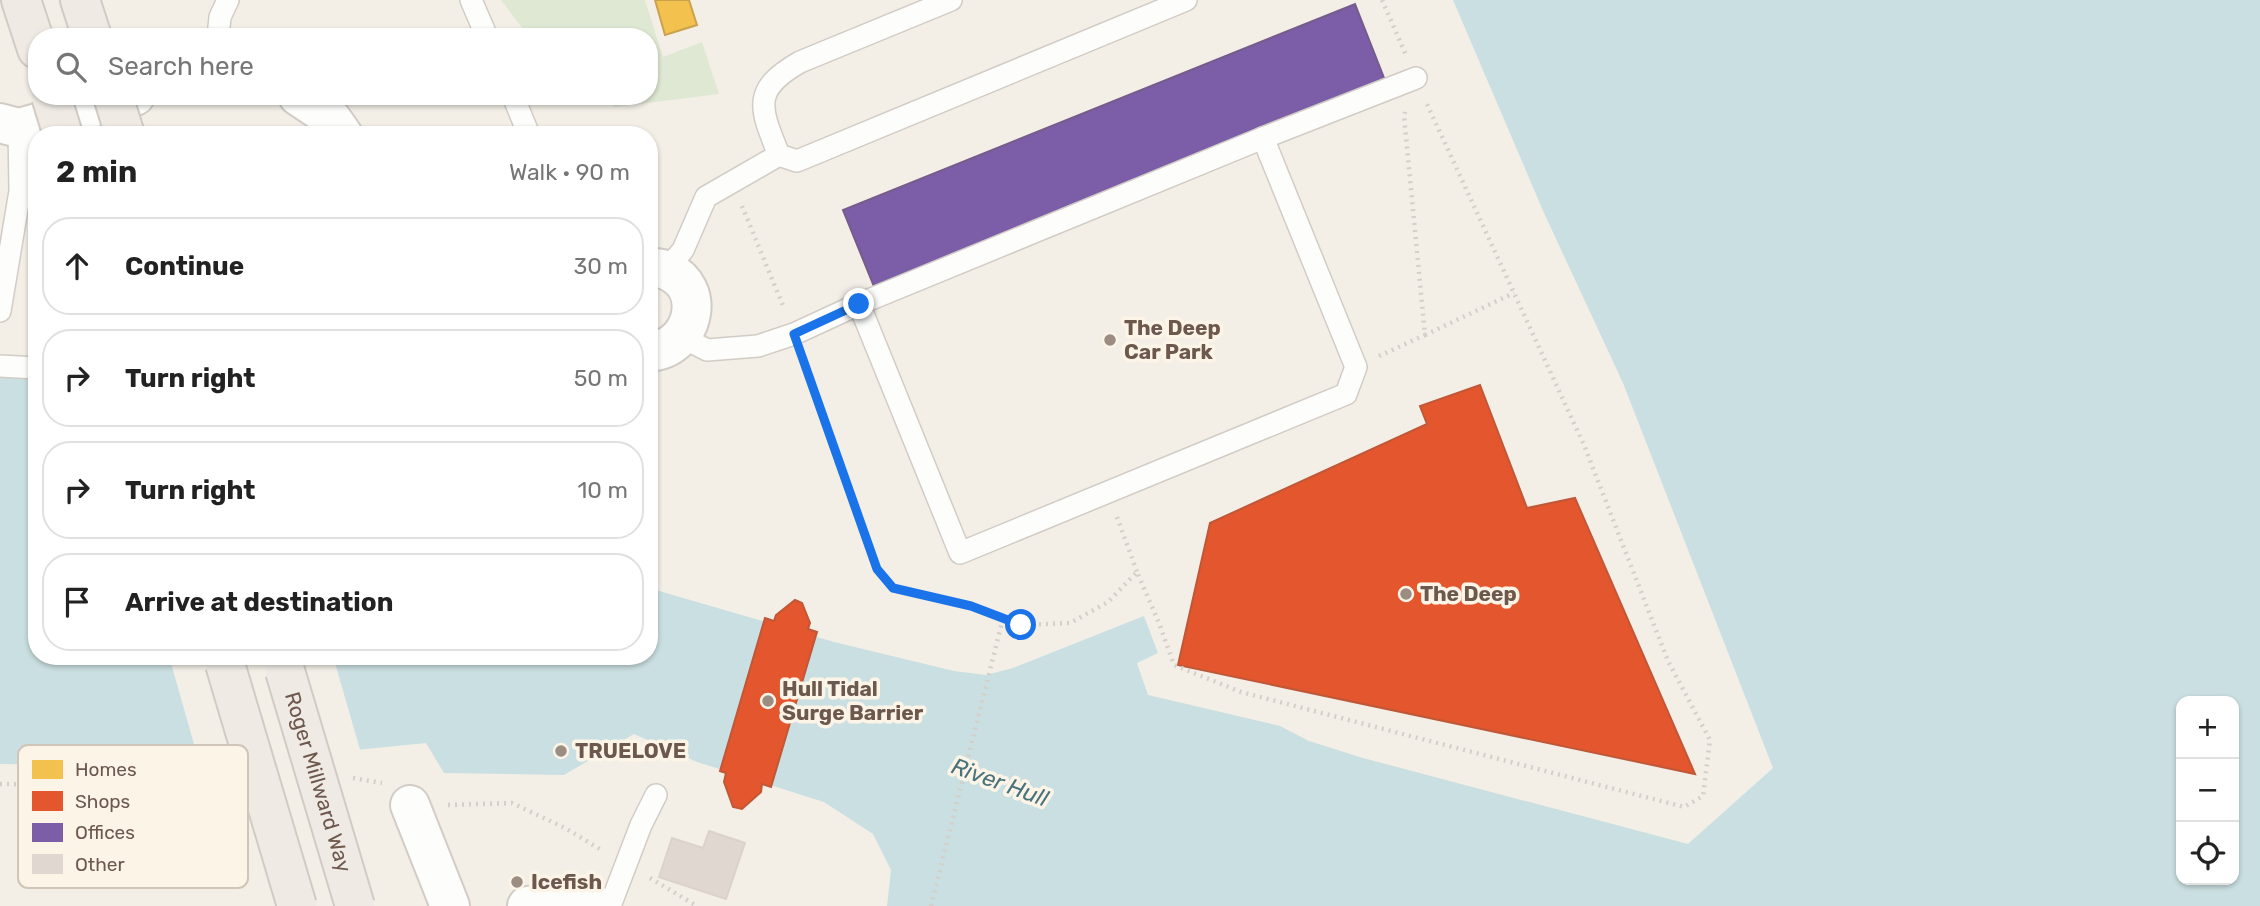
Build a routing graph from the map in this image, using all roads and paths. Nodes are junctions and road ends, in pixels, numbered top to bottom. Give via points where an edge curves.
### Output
1 (21, 0) edge
2 (80, 0) edge
3 (228, 0) edge
4 (471, 0) edge
5 (951, 0) edge
6 (1186, 0) edge
7 (1382, 0) edge
8 (30, 28) edge
9 (89, 28) edge
10 (219, 28) edge
11 (483, 28) edge
12 (1416, 78) junction
13 (54, 105) edge
14 (97, 105) edge
15 (116, 105) edge
16 (312, 105) edge
17 (517, 105) edge
18 (9, 126) edge
19 (60, 126) edge
20 (122, 126) edge
21 (337, 126) edge
22 (525, 126) edge
23 (1263, 138) junction
24 (779, 155) junction
25 (732, 182) junction
26 (658, 268) edge
27 (658, 269) edge
28 (1514, 293) junction
29 (859, 304) junction
30 (0, 311) edge
31 (794, 334) junction
32 (1425, 335) junction
33 (666, 345) edge
34 (0, 366) edge
35 (1356, 367) junction
36 (28, 368) edge
37 (1108, 492) junction
38 (1137, 572) junction
39 (1003, 618) junction
40 (225, 665) edge
41 (284, 665) edge
42 (349, 777) dead end
43 (0, 784) edge
44 (18, 784) edge
45 (656, 795) dead end
46 (410, 805) junction
47 (626, 864) junction
48 (297, 906) edge
49 (355, 906) edge
50 (450, 906) edge
51 (527, 906) edge
52 (597, 906) edge
53 (610, 906) edge
54 (697, 906) edge
55 (931, 906) edge

1 - 8 highway
2 - 9 highway
3 - 10 lane
4 - 11 lane
5 - 24 lane via 800,62 779,75 764,93 764,119
6 - 24 lane via 797,161
7 - 12 path
12 - 23 lane
12 - 28 path
12 - 32 path via 1404,116
13 - 19 highway, bridge
14 - 18 street
15 - 20 highway, bridge
16 - 21 street
17 - 22 lane
18 - 30 lane via 20,191
23 - 29 lane
23 - 35 lane
24 - 25 lane
25 - 26 lane via 706,197 683,250
25 - 31 path
27 - 33 street via 678,279 692,307 690,323
28 - 32 path
28 - 38 path via 1584,444 1668,661 1710,740 1703,796 1684,807 1241,692 1185,670 1174,665
29 - 31 lane
29 - 37 lane via 960,553
31 - 33 lane via 758,346 707,350
31 - 39 path via 877,569 893,588
32 - 35 path
34 - 36 lane
35 - 37 lane via 1346,394
37 - 38 path
38 - 39 path via 1108,602 1070,623 1021,625
39 - 55 path
40 - 48 highway, bridge
41 - 49 highway, Roger Millward Way, bridge
42 - 46 path via 386,783
43 - 44 path
45 - 47 lane
46 - 47 path via 512,803
46 - 50 street
47 - 53 lane
47 - 54 path
51 - 52 street

